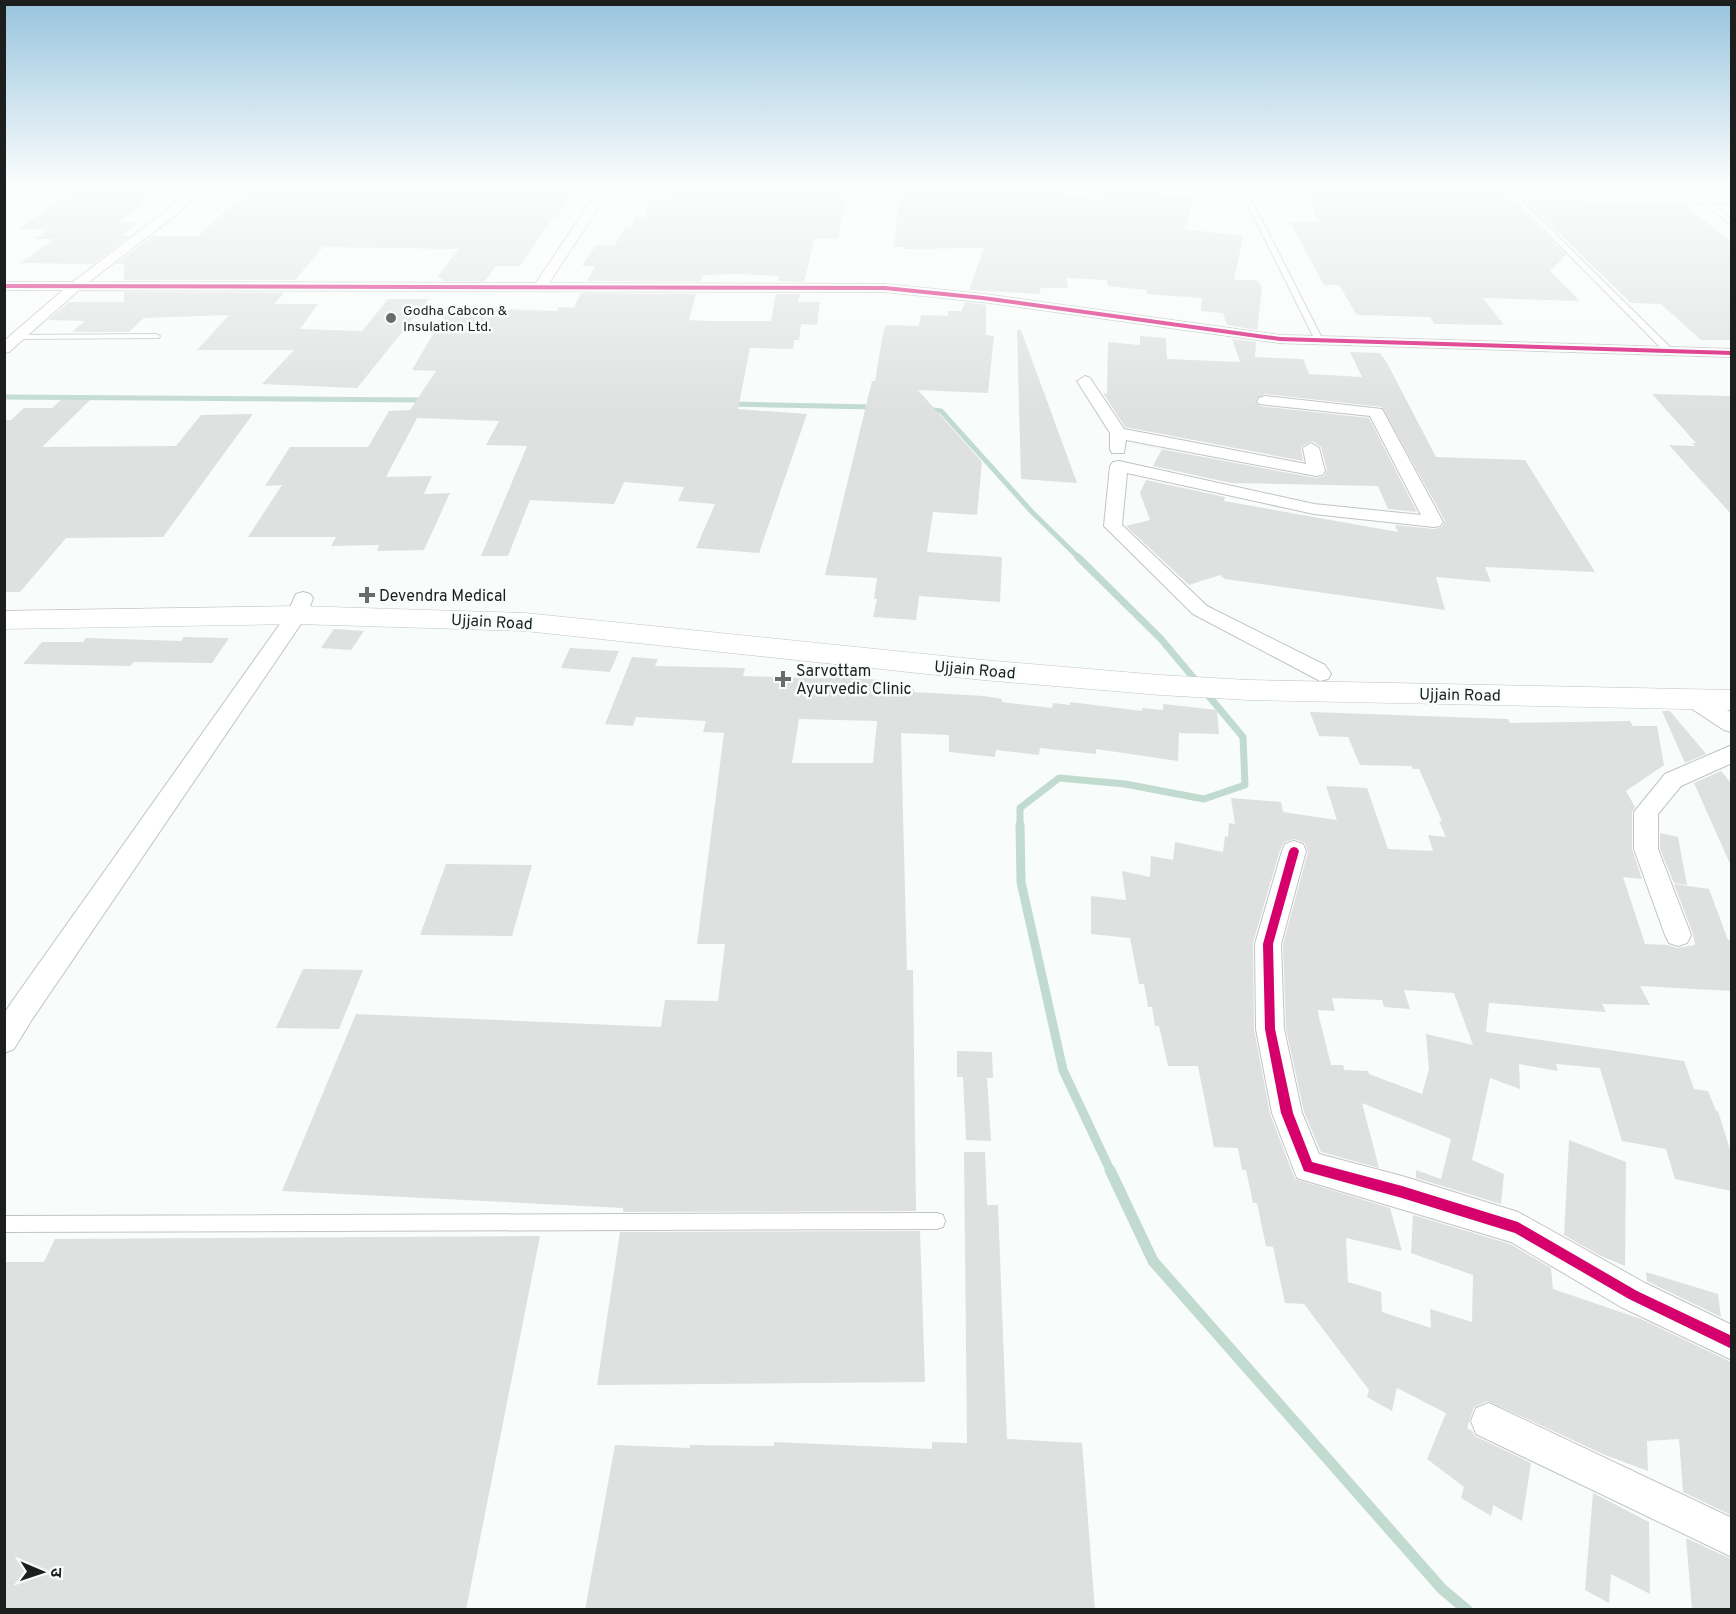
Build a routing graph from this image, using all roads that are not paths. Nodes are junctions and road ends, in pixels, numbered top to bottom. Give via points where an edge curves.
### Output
1 (106, 262) edge
2 (556, 262) edge
3 (1280, 262) edge
4 (1580, 262) edge
5 (6, 286) edge
6 (76, 286) junction
7 (540, 286) junction
8 (156, 336) dead end
9 (18, 337) junction
10 (1319, 340) junction
11 (4, 349) edge
12 (1669, 351) junction
13 (1731, 353) edge
14 (1085, 381) dead end
15 (1265, 401) dead end
16 (1118, 433) junction
17 (1311, 448) dead end
18 (1119, 466) junction
19 (4, 601) edge
20 (300, 607) junction
21 (4, 620) edge
22 (1320, 674) junction
23 (1245, 681) junction
24 (1731, 687) edge
25 (1690, 698) junction
26 (1731, 700) edge
27 (1731, 724) edge
28 (1731, 753) edge
29 (1294, 851) dead end
30 (1678, 935) dead end
31 (13, 1012) edge
32 (4, 1040) edge
33 (937, 1221) dead end
34 (4, 1224) edge
35 (1731, 1343) edge
36 (1489, 1421) dead end
37 (1731, 1538) edge

1 - 6 street
2 - 7 street
3 - 10 lane
4 - 12 lane
5 - 6 street
6 - 7 street
6 - 9 street
7 - 10 street via 885,288 1280,339
8 - 9 lane
9 - 11 street
10 - 12 street
12 - 13 street
14 - 16 street
15 - 18 street via 1376,411 1434,522 1314,509
16 - 17 street via 1316,471
16 - 18 street
18 - 22 street via 1113,526 1200,610
19 - 20 main road, Ujjain Road
20 - 21 main road, Ujjain Road
20 - 23 main road, Ujjain Road via 525,622 983,670
20 - 31 street
22 - 23 main road, Ujjain Road
22 - 24 main road, Ujjain Road
23 - 25 main road, Ujjain Road
25 - 26 main road, Ujjain Road
25 - 27 street
28 - 30 street via 1673,780 1646,812 1646,849
29 - 35 street via 1268,944 1270,1029 1287,1113 1308,1167 1518,1228 1633,1295
31 - 32 street
33 - 34 lane
36 - 37 street

